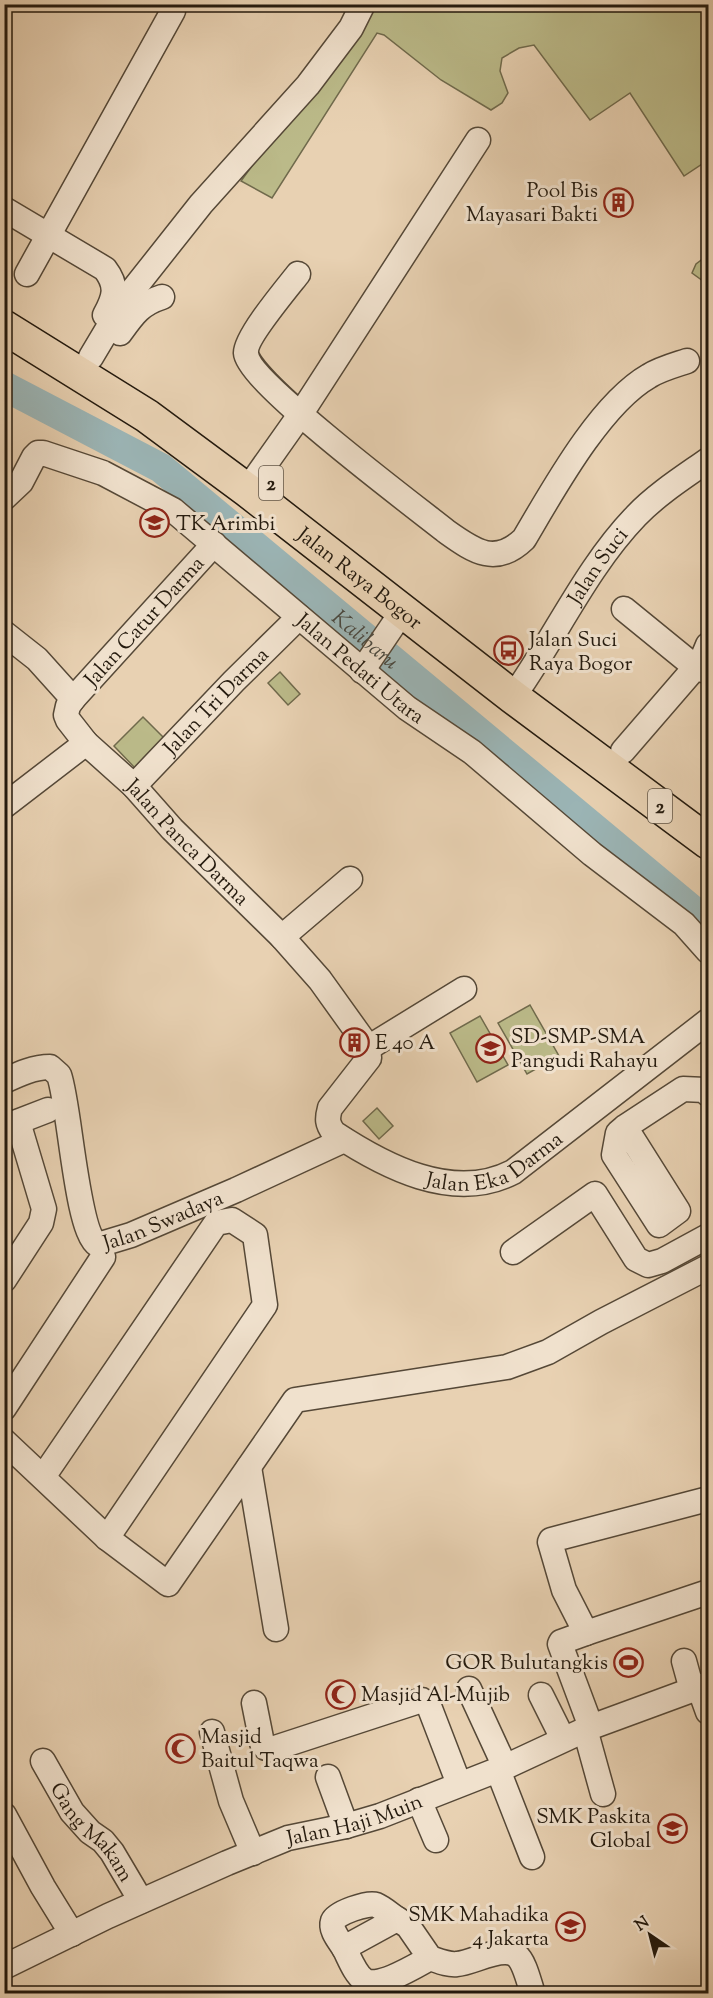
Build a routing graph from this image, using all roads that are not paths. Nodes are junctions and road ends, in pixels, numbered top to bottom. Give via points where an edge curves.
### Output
1 (363, 4) edge
2 (173, 11) dead end
3 (478, 140) dead end
4 (4, 209) edge
5 (50, 236) junction
6 (27, 274) dead end
7 (298, 274) dead end
8 (162, 297) dead end
9 (4, 303) edge
10 (4, 327) edge
11 (86, 360) junction
12 (687, 361) dead end
13 (300, 415) junction
14 (708, 460) edge
15 (253, 482) junction
16 (4, 498) edge
17 (214, 544) junction
18 (624, 609) dead end
19 (402, 612) junction
20 (299, 617) junction
21 (4, 633) edge
22 (708, 645) edge
23 (373, 654) junction
24 (700, 670) edge
25 (520, 688) junction
26 (73, 699) junction
27 (86, 743) junction
28 (623, 751) junction
29 (134, 786) junction
30 (4, 806) edge
31 (708, 815) edge
32 (708, 842) edge
33 (350, 879) dead end
34 (282, 937) junction
35 (708, 951) edge
36 (464, 989) dead end
37 (708, 1021) edge
38 (367, 1055) junction
39 (4, 1081) edge
40 (708, 1094) edge
41 (48, 1110) dead end
42 (11, 1124) edge
43 (625, 1127) dead end
44 (344, 1140) junction
45 (708, 1236) edge
46 (513, 1252) dead end
47 (103, 1257) dead end
48 (708, 1267) edge
49 (4, 1280) edge
50 (4, 1408) edge
51 (4, 1441) edge
52 (249, 1467) junction
53 (43, 1477) junction
54 (708, 1499) edge
55 (107, 1538) junction
56 (708, 1592) edge
57 (276, 1629) dead end
58 (586, 1632) junction
59 (684, 1661) dead end
60 (700, 1687) edge
61 (469, 1689) dead end
62 (541, 1695) dead end
63 (254, 1703) dead end
64 (708, 1712) edge
65 (212, 1732) dead end
66 (580, 1732) junction
67 (43, 1761) dead end
68 (502, 1768) junction
69 (328, 1777) dead end
70 (459, 1784) junction
71 (603, 1794) dead end
72 (418, 1800) junction
73 (4, 1815) edge
74 (346, 1826) junction
75 (436, 1840) dead end
76 (253, 1853) junction
77 (532, 1857) dead end
78 (141, 1901) junction
79 (72, 1934) junction
80 (430, 1958) junction
81 (4, 1967) edge
82 (533, 1994) edge

1 - 11 street via 351,28 308,85 201,204 125,300
2 - 5 street
3 - 13 street
4 - 5 street
5 - 6 street
5 - 11 street via 105,269 114,283 109,309
7 - 13 street via 248,341 245,356 253,370
8 - 11 street via 135,312
9 - 11 highway, Jalan Raya Bogor / 2
10 - 11 highway, Jalan Raya Bogor / 2
11 - 15 highway, Jalan Raya Bogor / 2 via 154,396
12 - 13 street via 650,375 621,399 579,452 524,539 504,553 491,554 463,543
13 - 15 street
14 - 25 street, Jalan Suci via 635,517 606,554 591,588
15 - 19 highway, Jalan Raya Bogor / 2
15 - 25 highway, Jalan Raya Bogor / 2
16 - 17 street, Jalan Pedati Utara via 21,482 34,456 43,453 119,480 173,510
17 - 20 street, Jalan Pedati Utara
17 - 26 street, Jalan Catur Darma
18 - 24 street
19 - 23 street
19 - 25 highway, Jalan Raya Bogor / 2
20 - 23 street, Jalan Pedati Utara
20 - 29 street, Jalan Tri Darma
21 - 26 street via 37,659
22 - 24 street
23 - 35 street, Jalan Pedati Utara via 407,708 472,752 592,854 684,924
24 - 28 street
25 - 28 highway, Jalan Raya Bogor / 2
25 - 32 highway, Jalan Raya Bogor / 2
26 - 27 street, Jalan Panca Darma via 66,715
27 - 29 street, Jalan Panca Darma
27 - 30 street
28 - 31 highway, Jalan Raya Bogor / 2
29 - 34 street, Jalan Panca Darma
33 - 34 street
34 - 38 street, Jalan Panca Darma via 320,980
36 - 38 street
37 - 44 street, Jalan Eka Darma via 513,1172 500,1178 468,1183 418,1177
38 - 44 street, Jalan Eka Darma via 330,1108 327,1119 334,1133
39 - 44 street, Jalan Swadaya via 44,1067 59,1074 81,1204 92,1240 98,1245 131,1235
40 - 43 street via 705,1090 683,1089
41 - 42 street
42 - 49 street via 44,1209 41,1223
45 - 46 street via 648,1265 636,1259 595,1194
47 - 50 street
48 - 52 street via 548,1352 507,1367 295,1400
51 - 53 street
52 - 55 street via 168,1584
52 - 57 street
53 - 55 street
53 - 55 street via 216,1224 231,1220 255,1234 265,1305
54 - 58 street via 551,1540 549,1545 564,1590
56 - 58 street
58 - 66 street via 560,1642
59 - 60 street
60 - 64 street
60 - 66 street, Jalan Haji Muin
61 - 68 street
62 - 66 street
63 - 70 street via 262,1743 272,1749 422,1700 429,1706
65 - 76 street via 231,1800
66 - 68 street, Jalan Haji Muin
66 - 71 street
67 - 78 street, Gang Makam via 72,1812 112,1852
68 - 70 street, Jalan Haji Muin
68 - 77 street
69 - 74 street
70 - 72 street, Jalan Haji Muin
72 - 74 street, Jalan Haji Muin
72 - 75 street
73 - 79 street
74 - 76 street, Jalan Haji Muin via 288,1839
76 - 78 street, Jalan Haji Muin
78 - 79 street, Jalan Haji Muin
79 - 81 street, Jalan Haji Muin
80 - 80 street via 408,1926 397,1919 344,1948 364,1982 370,1983 395,1976
80 - 82 street via 455,1965 495,1953 509,1953 520,1961

